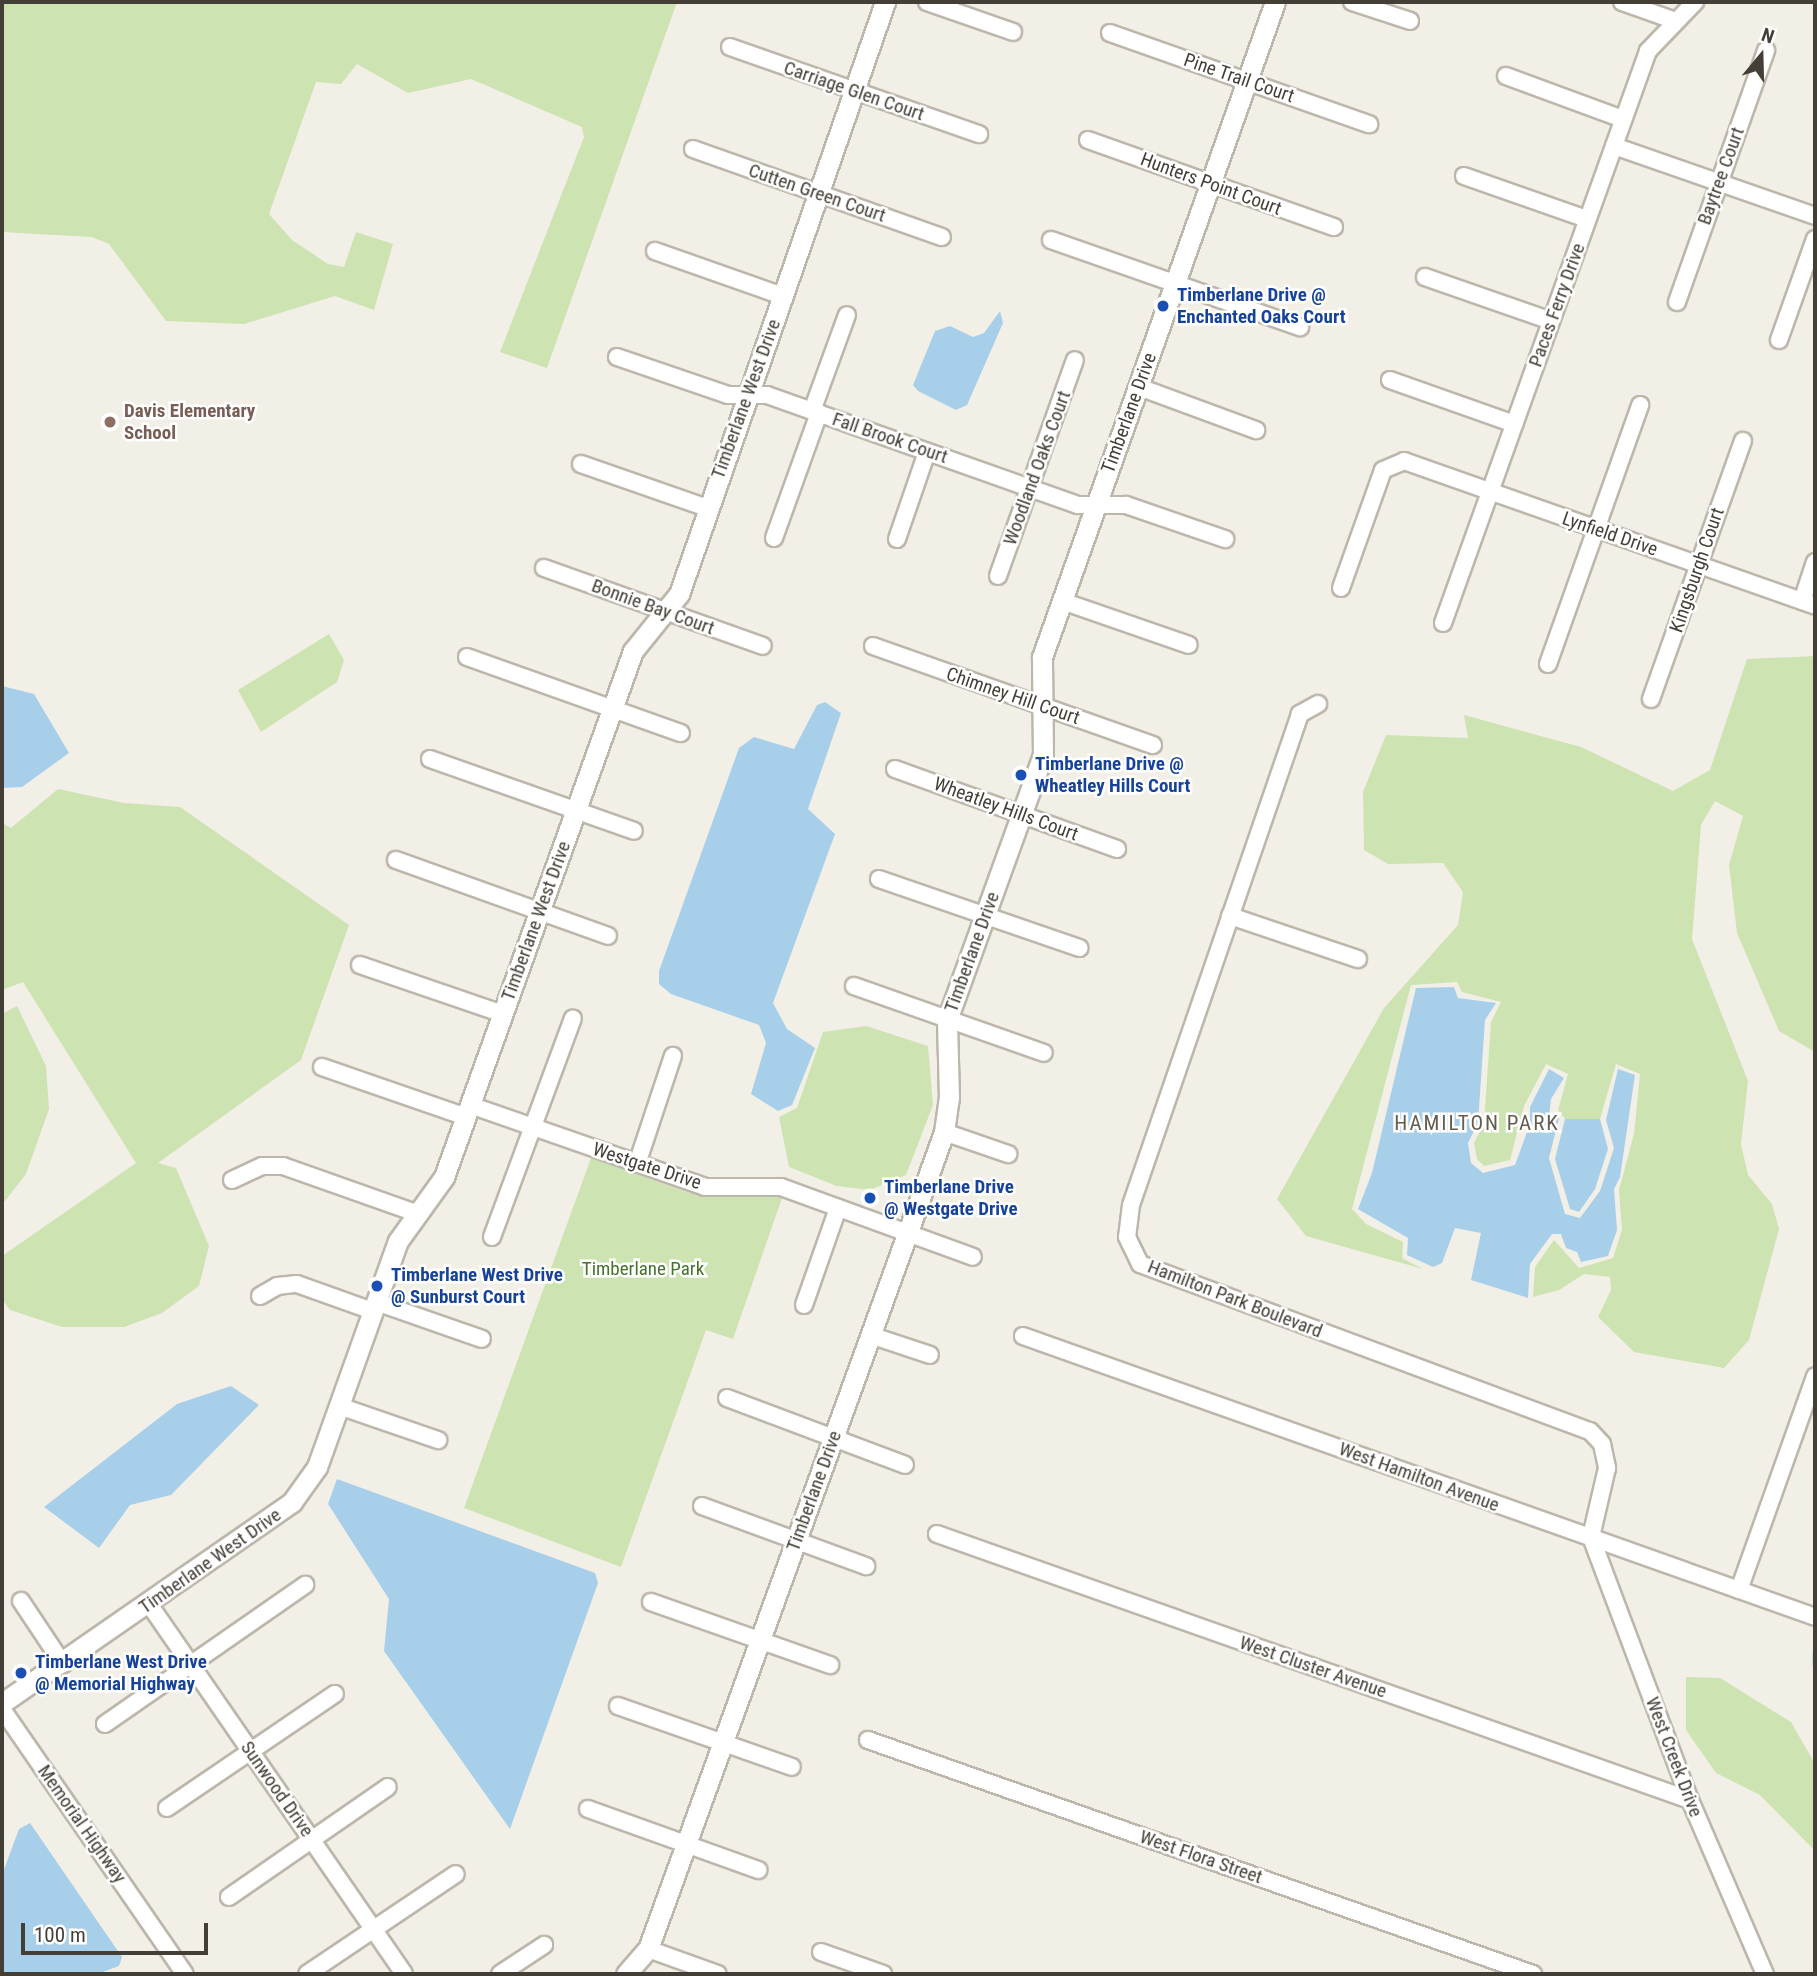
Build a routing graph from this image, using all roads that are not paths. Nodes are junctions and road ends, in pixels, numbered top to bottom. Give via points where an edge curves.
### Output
1 (885, 2) edge
2 (927, 2) edge
3 (1275, 2) edge
4 (1352, 2) edge
5 (1622, 2) edge
6 (1695, 2) edge
7 (1410, 21) dead end
8 (1676, 21) junction
9 (1013, 32) dead end
10 (1110, 33) dead end
11 (730, 47) dead end
12 (1766, 50) dead end
13 (1506, 76) dead end
14 (1247, 81) junction
15 (854, 90) junction
16 (1623, 119) junction
17 (1369, 124) dead end
18 (979, 134) dead end
19 (1088, 140) dead end
20 (1614, 146) junction
21 (692, 149) dead end
22 (1464, 176) dead end
23 (1719, 182) junction
24 (1210, 184) junction
25 (818, 193) junction
26 (1815, 216) edge
27 (1587, 219) junction
28 (1334, 227) dead end
29 (942, 237) dead end
30 (1815, 239) edge
31 (1052, 240) dead end
32 (655, 251) dead end
33 (1425, 276) dead end
34 (1175, 284) junction
35 (783, 296) junction
36 (1677, 302) dead end
37 (847, 315) dead end
38 (1551, 321) junction
39 (1300, 327) dead end
40 (1779, 340) dead end
41 (617, 357) dead end
42 (1076, 359) dead end
43 (1390, 380) dead end
44 (1139, 387) junction
45 (747, 395) junction
46 (1640, 405) dead end
47 (815, 412) junction
48 (1514, 424) junction
49 (1256, 430) dead end
50 (1743, 441) dead end
51 (928, 452) junction
52 (582, 464) dead end
53 (1031, 488) junction
54 (1490, 492) junction
55 (1097, 503) junction
56 (707, 508) junction
57 (1596, 529) junction
58 (774, 538) dead end
59 (897, 539) dead end
60 (1225, 539) dead end
61 (1815, 562) edge
62 (1699, 565) junction
63 (544, 568) dead end
64 (998, 576) dead end
65 (1341, 588) dead end
66 (1062, 601) junction
67 (1808, 603) edge
68 (668, 613) junction
69 (1443, 623) dead end
70 (1189, 645) dead end
71 (763, 646) dead end
72 (873, 646) dead end
73 (467, 657) dead end
74 (1548, 664) dead end
75 (1651, 699) dead end
76 (1318, 704) dead end
77 (1042, 706) junction
78 (611, 709) junction
79 (681, 733) dead end
80 (1153, 745) dead end
81 (430, 759) dead end
82 (895, 769) dead end
83 (575, 810) junction
84 (1022, 815) junction
85 (634, 831) dead end
86 (1117, 849) dead end
87 (396, 860) dead end
88 (879, 879) dead end
89 (539, 911) junction
90 (1230, 916) junction
91 (984, 917) junction
92 (608, 936) dead end
93 (1079, 948) dead end
94 (1358, 958) dead end
95 (360, 965) dead end
96 (854, 986) dead end
97 (503, 1014) junction
98 (573, 1018) dead end
99 (947, 1020) junction
100 (1044, 1053) dead end
101 (673, 1056) dead end
102 (322, 1067) dead end
103 (468, 1111) junction
104 (535, 1128) junction
105 (944, 1132) junction
106 (1008, 1154) dead end
107 (637, 1164) junction
108 (232, 1181) dead end
109 (838, 1208) junction
110 (416, 1213) junction
111 (907, 1232) junction
112 (492, 1237) dead end
113 (973, 1257) dead end
114 (260, 1296) dead end
115 (804, 1305) dead end
116 (375, 1306) junction
117 (870, 1335) junction
118 (1023, 1336) dead end
119 (482, 1339) dead end
120 (930, 1355) dead end
121 (1815, 1376) edge
122 (727, 1398) dead end
123 (339, 1406) junction
124 (833, 1437) junction
125 (438, 1440) dead end
126 (905, 1465) dead end
127 (702, 1506) dead end
128 (937, 1534) dead end
129 (1591, 1537) junction
130 (797, 1539) junction
131 (866, 1566) dead end
132 (305, 1585) dead end
133 (1739, 1590) junction
134 (21, 1601) dead end
135 (651, 1602) dead end
136 (149, 1604) junction
137 (1815, 1617) edge
138 (760, 1640) junction
139 (63, 1664) junction
140 (190, 1664) junction
141 (830, 1665) dead end
142 (335, 1694) dead end
143 (2, 1703) edge
144 (618, 1706) dead end
145 (2, 1709) edge
146 (105, 1724) dead end
147 (868, 1740) dead end
148 (723, 1742) junction
149 (251, 1751) junction
150 (792, 1767) dead end
151 (388, 1787) dead end
152 (1690, 1800) junction
153 (167, 1808) dead end
154 (588, 1809) dead end
155 (312, 1840) junction
156 (687, 1844) junction
157 (758, 1870) dead end
158 (456, 1874) dead end
159 (229, 1897) dead end
160 (373, 1929) junction
161 (544, 1945) dead end
162 (648, 1949) junction
163 (821, 1952) dead end
164 (185, 1974) edge
165 (307, 1974) edge
166 (404, 1974) edge
167 (500, 1974) edge
168 (626, 1974) edge
169 (718, 1974) edge
170 (883, 1974) edge
171 (1533, 1974) edge
172 (1765, 1974) edge

1 - 15 street, Timberlane West Drive
2 - 9 street
3 - 14 street, Timberlane Drive
4 - 7 street
5 - 8 street
6 - 8 street, Paces Ferry Drive
8 - 16 street, Paces Ferry Drive via 1648,51
10 - 14 street, Pine Trail Court
11 - 15 street, Carriage Glen Court
12 - 23 street, Baytree Court
13 - 16 street
14 - 17 street, Pine Trail Court
14 - 24 street, Timberlane Drive
15 - 18 street, Carriage Glen Court
15 - 25 street, Timberlane West Drive
16 - 20 street, Paces Ferry Drive
19 - 24 street, Hunters Point Court
20 - 23 street
20 - 27 street, Paces Ferry Drive
21 - 25 street, Cutten Green Court
22 - 27 street
23 - 26 street
23 - 36 street, Baytree Court
24 - 28 street, Hunters Point Court
24 - 34 street, Timberlane Drive
25 - 29 street, Cutten Green Court
25 - 35 street, Timberlane West Drive
27 - 38 street, Paces Ferry Drive
30 - 40 street
31 - 34 street
32 - 35 street
33 - 38 street
34 - 39 street
34 - 44 street, Timberlane Drive
35 - 45 street, Timberlane West Drive
37 - 47 street
38 - 48 street, Paces Ferry Drive
41 - 45 street, Fall Brook Court via 728,395
42 - 53 street, Woodland Oaks Court
43 - 48 street
44 - 49 street
44 - 55 street, Timberlane Drive
45 - 47 street, Fall Brook Court via 767,395
45 - 56 street, Timberlane West Drive
46 - 57 street
47 - 51 street, Fall Brook Court
47 - 58 street
48 - 54 street, Paces Ferry Drive
50 - 62 street, Kingsburgh Court
51 - 53 street, Fall Brook Court
51 - 59 street
52 - 56 street
53 - 55 street, Fall Brook Court via 1078,505
53 - 64 street, Woodland Oaks Court
54 - 57 street, Lynfield Drive
54 - 65 street, Lynfield Drive via 1404,461 1383,470
54 - 69 street, Paces Ferry Drive
55 - 60 street, Fall Brook Court via 1126,505
55 - 66 street, Timberlane Drive
56 - 68 street, Timberlane West Drive
57 - 62 street, Lynfield Drive
57 - 74 street
61 - 67 street
62 - 67 street, Lynfield Drive
62 - 75 street, Kingsburgh Court
63 - 68 street, Bonnie Bay Court
66 - 70 street
66 - 77 street, Timberlane Drive via 1042,657
68 - 71 street, Bonnie Bay Court
68 - 78 street, Timberlane West Drive via 633,651
72 - 77 street, Chimney Hill Court
73 - 78 street
76 - 90 street, Hamilton Park Boulevard via 1300,714
77 - 80 street, Chimney Hill Court
77 - 84 street, Timberlane Drive via 1043,755
78 - 79 street
78 - 83 street, Timberlane West Drive
81 - 83 street
82 - 84 street, Wheatley Hills Court
83 - 85 street
83 - 89 street, Timberlane West Drive
84 - 86 street, Wheatley Hills Court
84 - 91 street, Timberlane Drive
87 - 89 street
88 - 91 street
89 - 92 street
89 - 97 street, Timberlane West Drive
90 - 94 street
90 - 129 street, Hamilton Park Boulevard via 1131,1205 1127,1237 1140,1264 1590,1431 1602,1444 1607,1468
91 - 93 street
91 - 99 street, Timberlane Drive
95 - 97 street
96 - 99 street
97 - 103 street, Timberlane West Drive
98 - 104 street
99 - 100 street
99 - 105 street, Timberlane Drive via 949,1097
101 - 107 street
102 - 103 street, Westgate Drive
103 - 104 street, Westgate Drive
103 - 110 street, Timberlane West Drive via 444,1177
104 - 107 street, Westgate Drive
104 - 112 street
105 - 106 street
105 - 111 street, Timberlane Drive
107 - 109 street, Westgate Drive via 705,1187 781,1187
108 - 110 street via 262,1166 283,1166
109 - 111 street, Westgate Drive
109 - 115 street
110 - 116 street, Timberlane West Drive via 397,1241
111 - 113 street, Westgate Drive
111 - 117 street, Timberlane Drive
114 - 116 street via 277,1286 297,1284
116 - 119 street
116 - 123 street, Timberlane West Drive
117 - 120 street
117 - 124 street, Timberlane Drive
118 - 129 street, West Hamilton Avenue
121 - 133 street
122 - 124 street
123 - 125 street
123 - 136 street, Timberlane West Drive via 317,1467 292,1502
124 - 126 street
124 - 130 street, Timberlane Drive
127 - 130 street
128 - 152 street, West Cluster Avenue
129 - 133 street, West Hamilton Avenue
129 - 152 street, West Creek Drive
130 - 131 street
130 - 138 street, Timberlane Drive
132 - 140 street
133 - 137 street, West Hamilton Avenue
134 - 139 street
135 - 138 street
136 - 139 street, Timberlane West Drive
136 - 140 street, Sunwood Drive
138 - 141 street
138 - 148 street, Timberlane Drive
139 - 143 street, Timberlane West Drive
140 - 146 street
140 - 149 street, Sunwood Drive
142 - 149 street
144 - 148 street
145 - 164 street, Memorial Highway
147 - 171 street, West Flora Street
148 - 150 street
148 - 156 street, Timberlane Drive
149 - 153 street
149 - 155 street, Sunwood Drive
151 - 155 street
152 - 172 street, West Creek Drive
154 - 156 street
155 - 159 street
155 - 160 street, Sunwood Drive
156 - 157 street
156 - 162 street, Timberlane Drive
158 - 160 street
160 - 165 street
160 - 166 street, Sunwood Drive
161 - 167 street
162 - 168 street, Timberlane Drive
162 - 169 street
163 - 170 street

